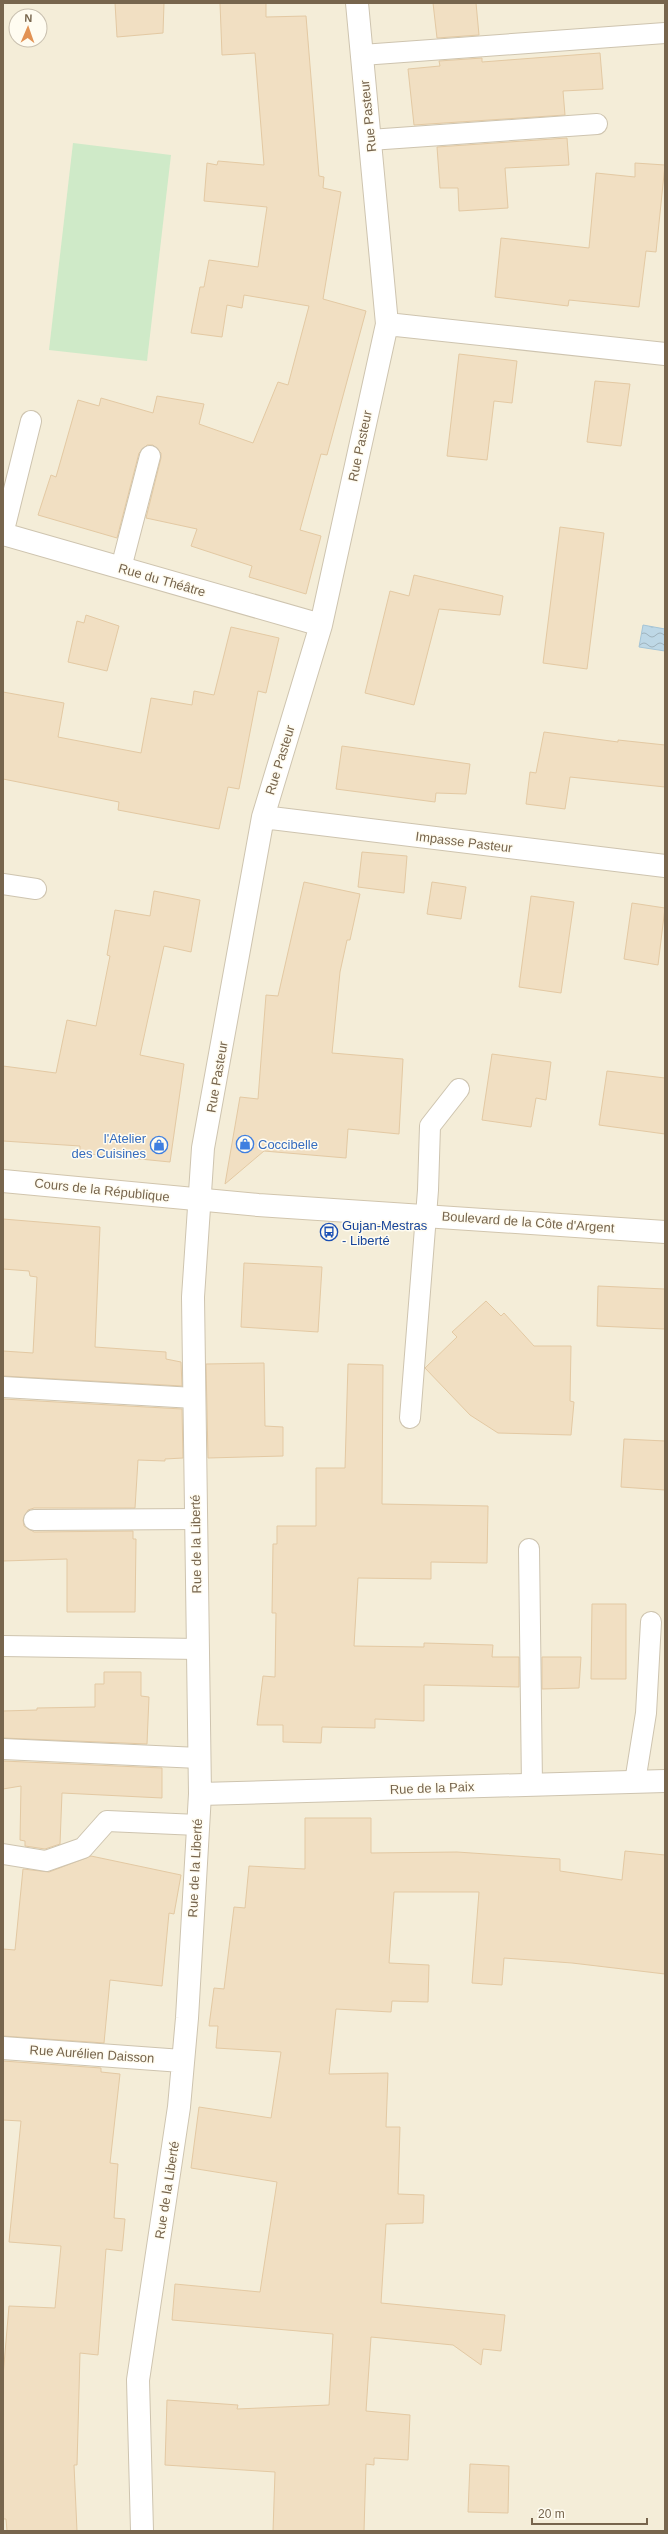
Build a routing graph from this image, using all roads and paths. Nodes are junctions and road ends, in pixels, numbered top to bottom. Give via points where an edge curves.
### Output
1 (357, 3) edge
2 (665, 33) edge
3 (362, 55) junction
4 (597, 124) dead end
5 (370, 140) junction
6 (388, 324) junction
7 (665, 354) edge
8 (31, 421) dead end
9 (150, 456) dead end
10 (3, 534) edge
11 (121, 568) junction
12 (321, 625) junction
13 (263, 817) junction
14 (665, 866) edge
15 (3, 884) edge
16 (36, 889) dead end
17 (459, 1089) dead end
18 (3, 1180) edge
19 (200, 1201) junction
20 (424, 1215) junction
21 (665, 1232) edge
22 (3, 1387) edge
23 (194, 1398) junction
24 (410, 1418) dead end
25 (196, 1519) junction
26 (34, 1520) dead end
27 (529, 1549) dead end
28 (651, 1622) dead end
29 (3, 1646) edge
30 (198, 1648) junction
31 (3, 1749) edge
32 (199, 1758) junction
33 (665, 1781) edge
34 (635, 1782) junction
35 (532, 1785) junction
36 (200, 1794) junction
37 (198, 1825) junction
38 (3, 1854) edge
39 (3, 2048) edge
40 (182, 2061) junction
41 (142, 2531) edge

1 - 3 street, Rue Pasteur
2 - 3 lane
3 - 5 street, Rue Pasteur
4 - 5 lane
5 - 6 street, Rue Pasteur
6 - 7 street
6 - 12 street, Rue Pasteur
8 - 10 lane
9 - 11 lane
10 - 11 street, Rue du Théâtre
11 - 12 street, Rue du Théâtre
12 - 13 street, Rue Pasteur
13 - 14 street, Impasse Pasteur
13 - 19 street, Rue Pasteur via 203,1148
15 - 16 lane
17 - 20 lane via 430,1126 428,1190
18 - 19 street, Cours de la République
19 - 20 street, Boulevard de la Côte d'Argent
19 - 23 street, Rue de la Liberté via 193,1297
20 - 21 street, Boulevard de la Côte d'Argent
20 - 24 lane
22 - 23 lane
23 - 25 street, Rue de la Liberté
25 - 26 lane
25 - 30 street, Rue de la Liberté
27 - 35 lane
28 - 34 lane via 646,1713
29 - 30 lane
30 - 32 street, Rue de la Liberté
31 - 32 lane
32 - 36 street, Rue de la Liberté
33 - 34 street, Rue de la Paix
34 - 35 street, Rue de la Paix
35 - 36 street, Rue de la Paix
36 - 37 street, Rue de la Liberté
37 - 38 lane via 108,1821 83,1848 46,1861
37 - 40 street, Rue de la Liberté via 187,2018
39 - 40 street, Rue Aurélien Daisson
40 - 41 street, Rue de la Liberté via 179,2107 138,2380

